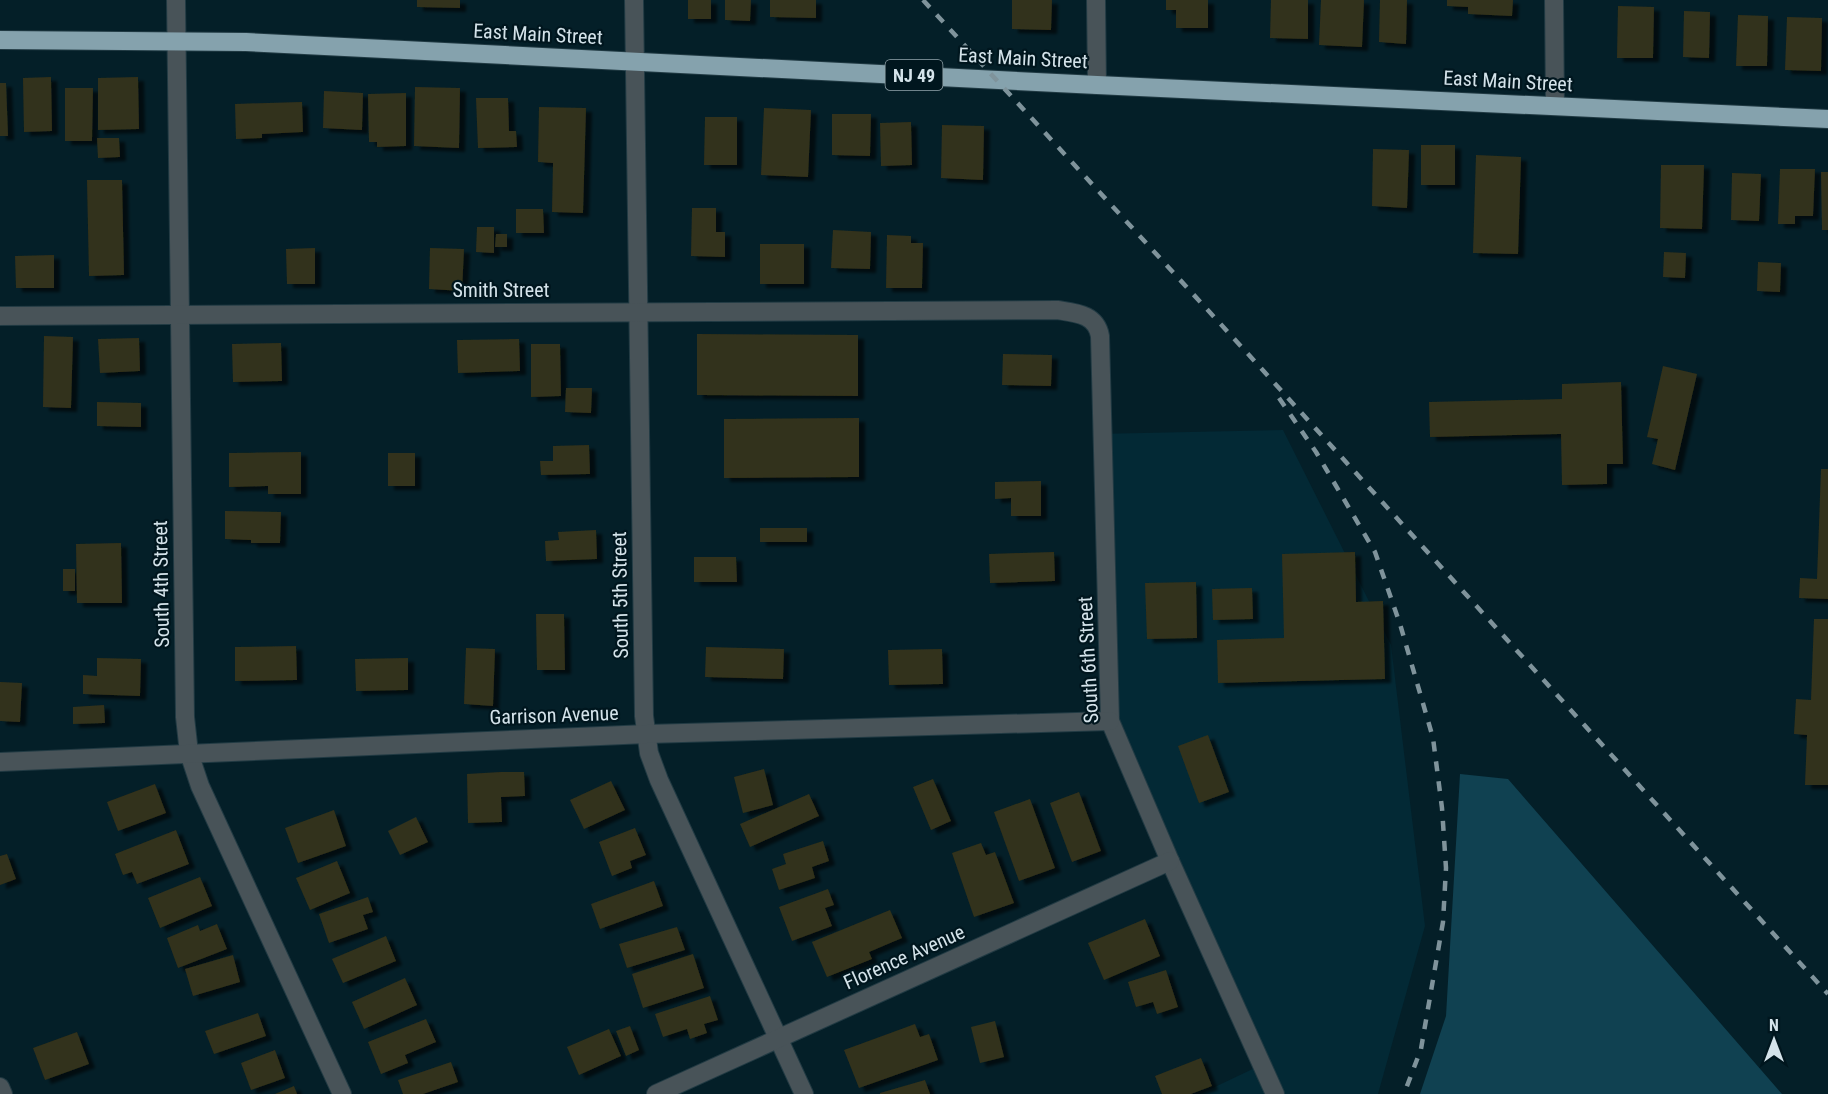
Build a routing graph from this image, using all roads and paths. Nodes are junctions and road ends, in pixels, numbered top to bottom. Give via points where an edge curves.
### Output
1 (176, 0) edge
2 (634, 0) edge
3 (1096, 0) edge
4 (1554, 0) edge
5 (0, 40) edge
6 (177, 41) junction
7 (635, 61) junction
8 (1097, 85) junction
9 (1556, 106) junction
10 (1828, 119) edge
11 (1002, 310) joint
12 (638, 311) junction
13 (180, 315) junction
14 (0, 316) edge
15 (1110, 721) junction
16 (647, 734) junction
17 (189, 753) junction
18 (0, 762) edge
19 (1170, 861) junction
20 (778, 1039) junction
21 (0, 1087) edge
22 (3, 1094) edge
23 (342, 1094) edge
24 (656, 1094) edge
25 (804, 1094) edge
26 (1275, 1094) edge

1 - 6 street, South 4th Street
2 - 7 street, South 5th Street
3 - 8 street
4 - 9 street
5 - 6 highway, East Main Street / NJ 49
6 - 7 highway, East Main Street / NJ 49
6 - 13 street, South 4th Street
7 - 8 highway, East Main Street / NJ 49
7 - 12 street, South 5th Street
8 - 9 highway, East Main Street / NJ 49
9 - 10 highway, East Main Street / NJ 49
11 - 12 street, Smith Street
11 - 15 street, South 6th Street via 1076,313 1098,327
12 - 13 street, Smith Street
12 - 16 street, South 5th Street
13 - 14 street, Smith Street
13 - 17 street, South 4th Street via 185,717
15 - 16 street, Garrison Avenue
15 - 19 street, South 6th Street
16 - 17 street, Garrison Avenue
16 - 20 street, South 5th Street via 659,780
17 - 18 street, Garrison Avenue
17 - 23 street, South 4th Street via 200,786
19 - 20 street, Florence Avenue
19 - 26 street, South 6th Street
20 - 24 street, Florence Avenue
20 - 25 street, South 5th Street
21 - 22 street

